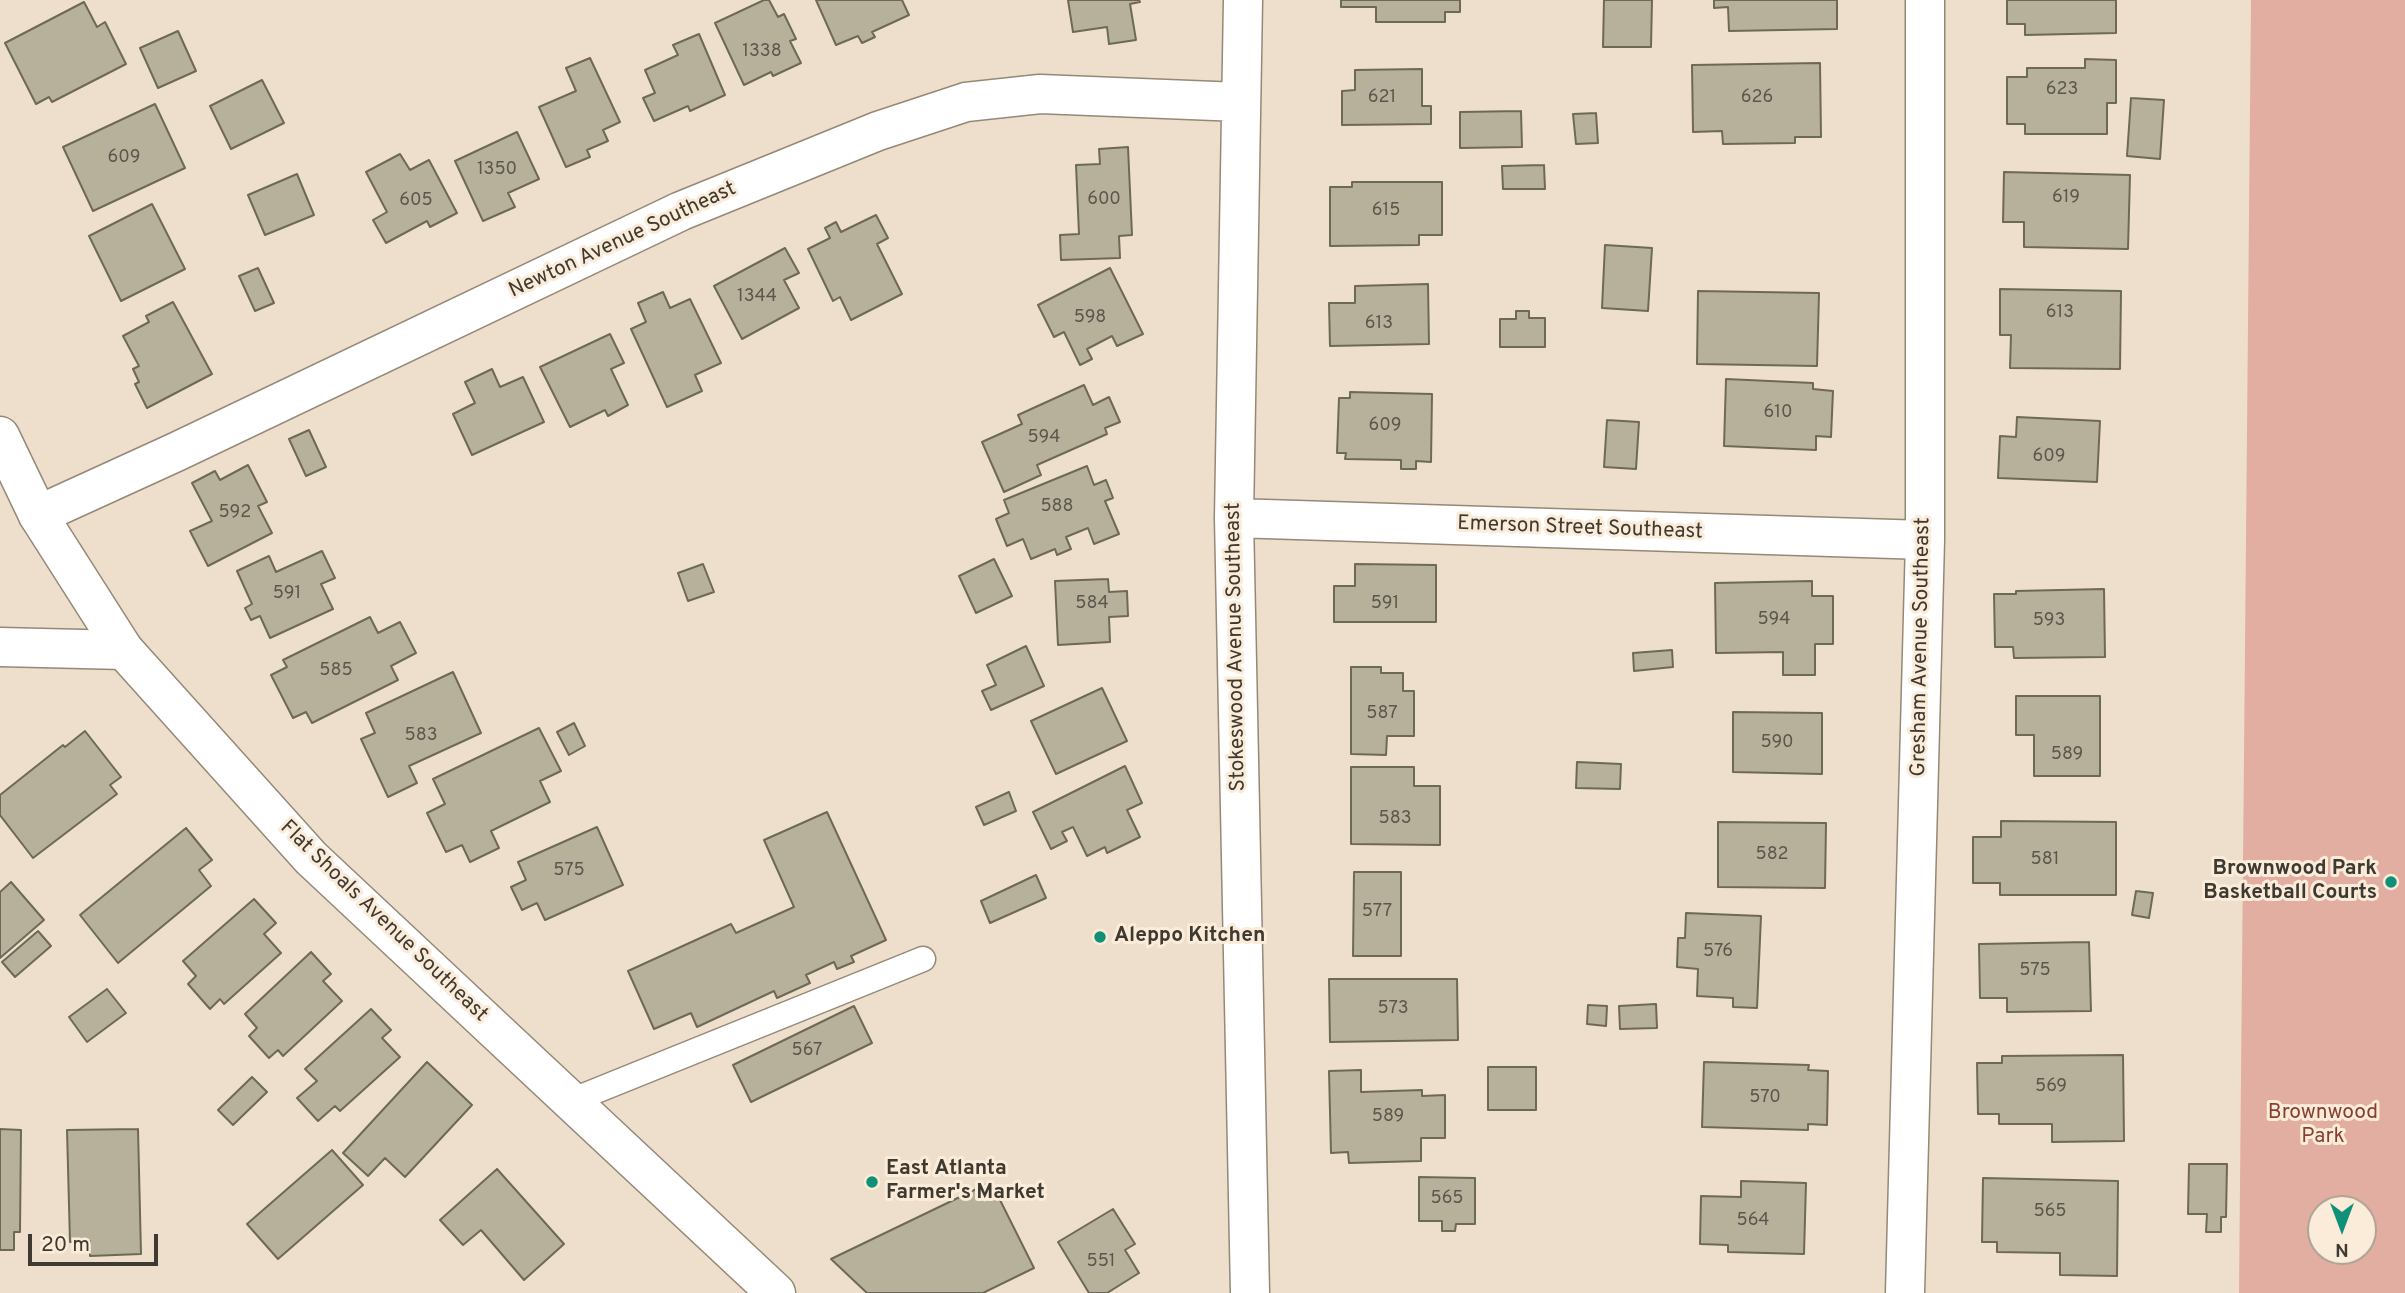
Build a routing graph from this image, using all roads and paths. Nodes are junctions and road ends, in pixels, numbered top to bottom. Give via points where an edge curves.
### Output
1 (1243, 0) edge
2 (1924, 0) edge
3 (1240, 102) junction
4 (0, 436) edge
5 (37, 515) junction
6 (1234, 518) junction
7 (1925, 540) junction
8 (0, 647) edge
9 (124, 650) junction
10 (923, 959) dead end
11 (571, 1101) junction
12 (776, 1293) edge
13 (1250, 1293) edge
14 (1905, 1293) edge

1 - 3 street, Stokeswood Avenue Southeast
2 - 7 street, Gresham Avenue Southeast
3 - 5 street, Newton Avenue Southeast via 1040,94 966,102 878,131 681,211
3 - 6 street, Stokeswood Avenue Southeast
4 - 5 street, Flat Shoals Avenue Southeast
5 - 9 street, Flat Shoals Avenue Southeast
6 - 7 street, Emerson Street Southeast
6 - 13 street, Stokeswood Avenue Southeast
7 - 14 street, Gresham Avenue Southeast
8 - 9 street
9 - 11 street, Flat Shoals Avenue Southeast via 311,858
10 - 11 lane
11 - 12 street, Flat Shoals Avenue Southeast

